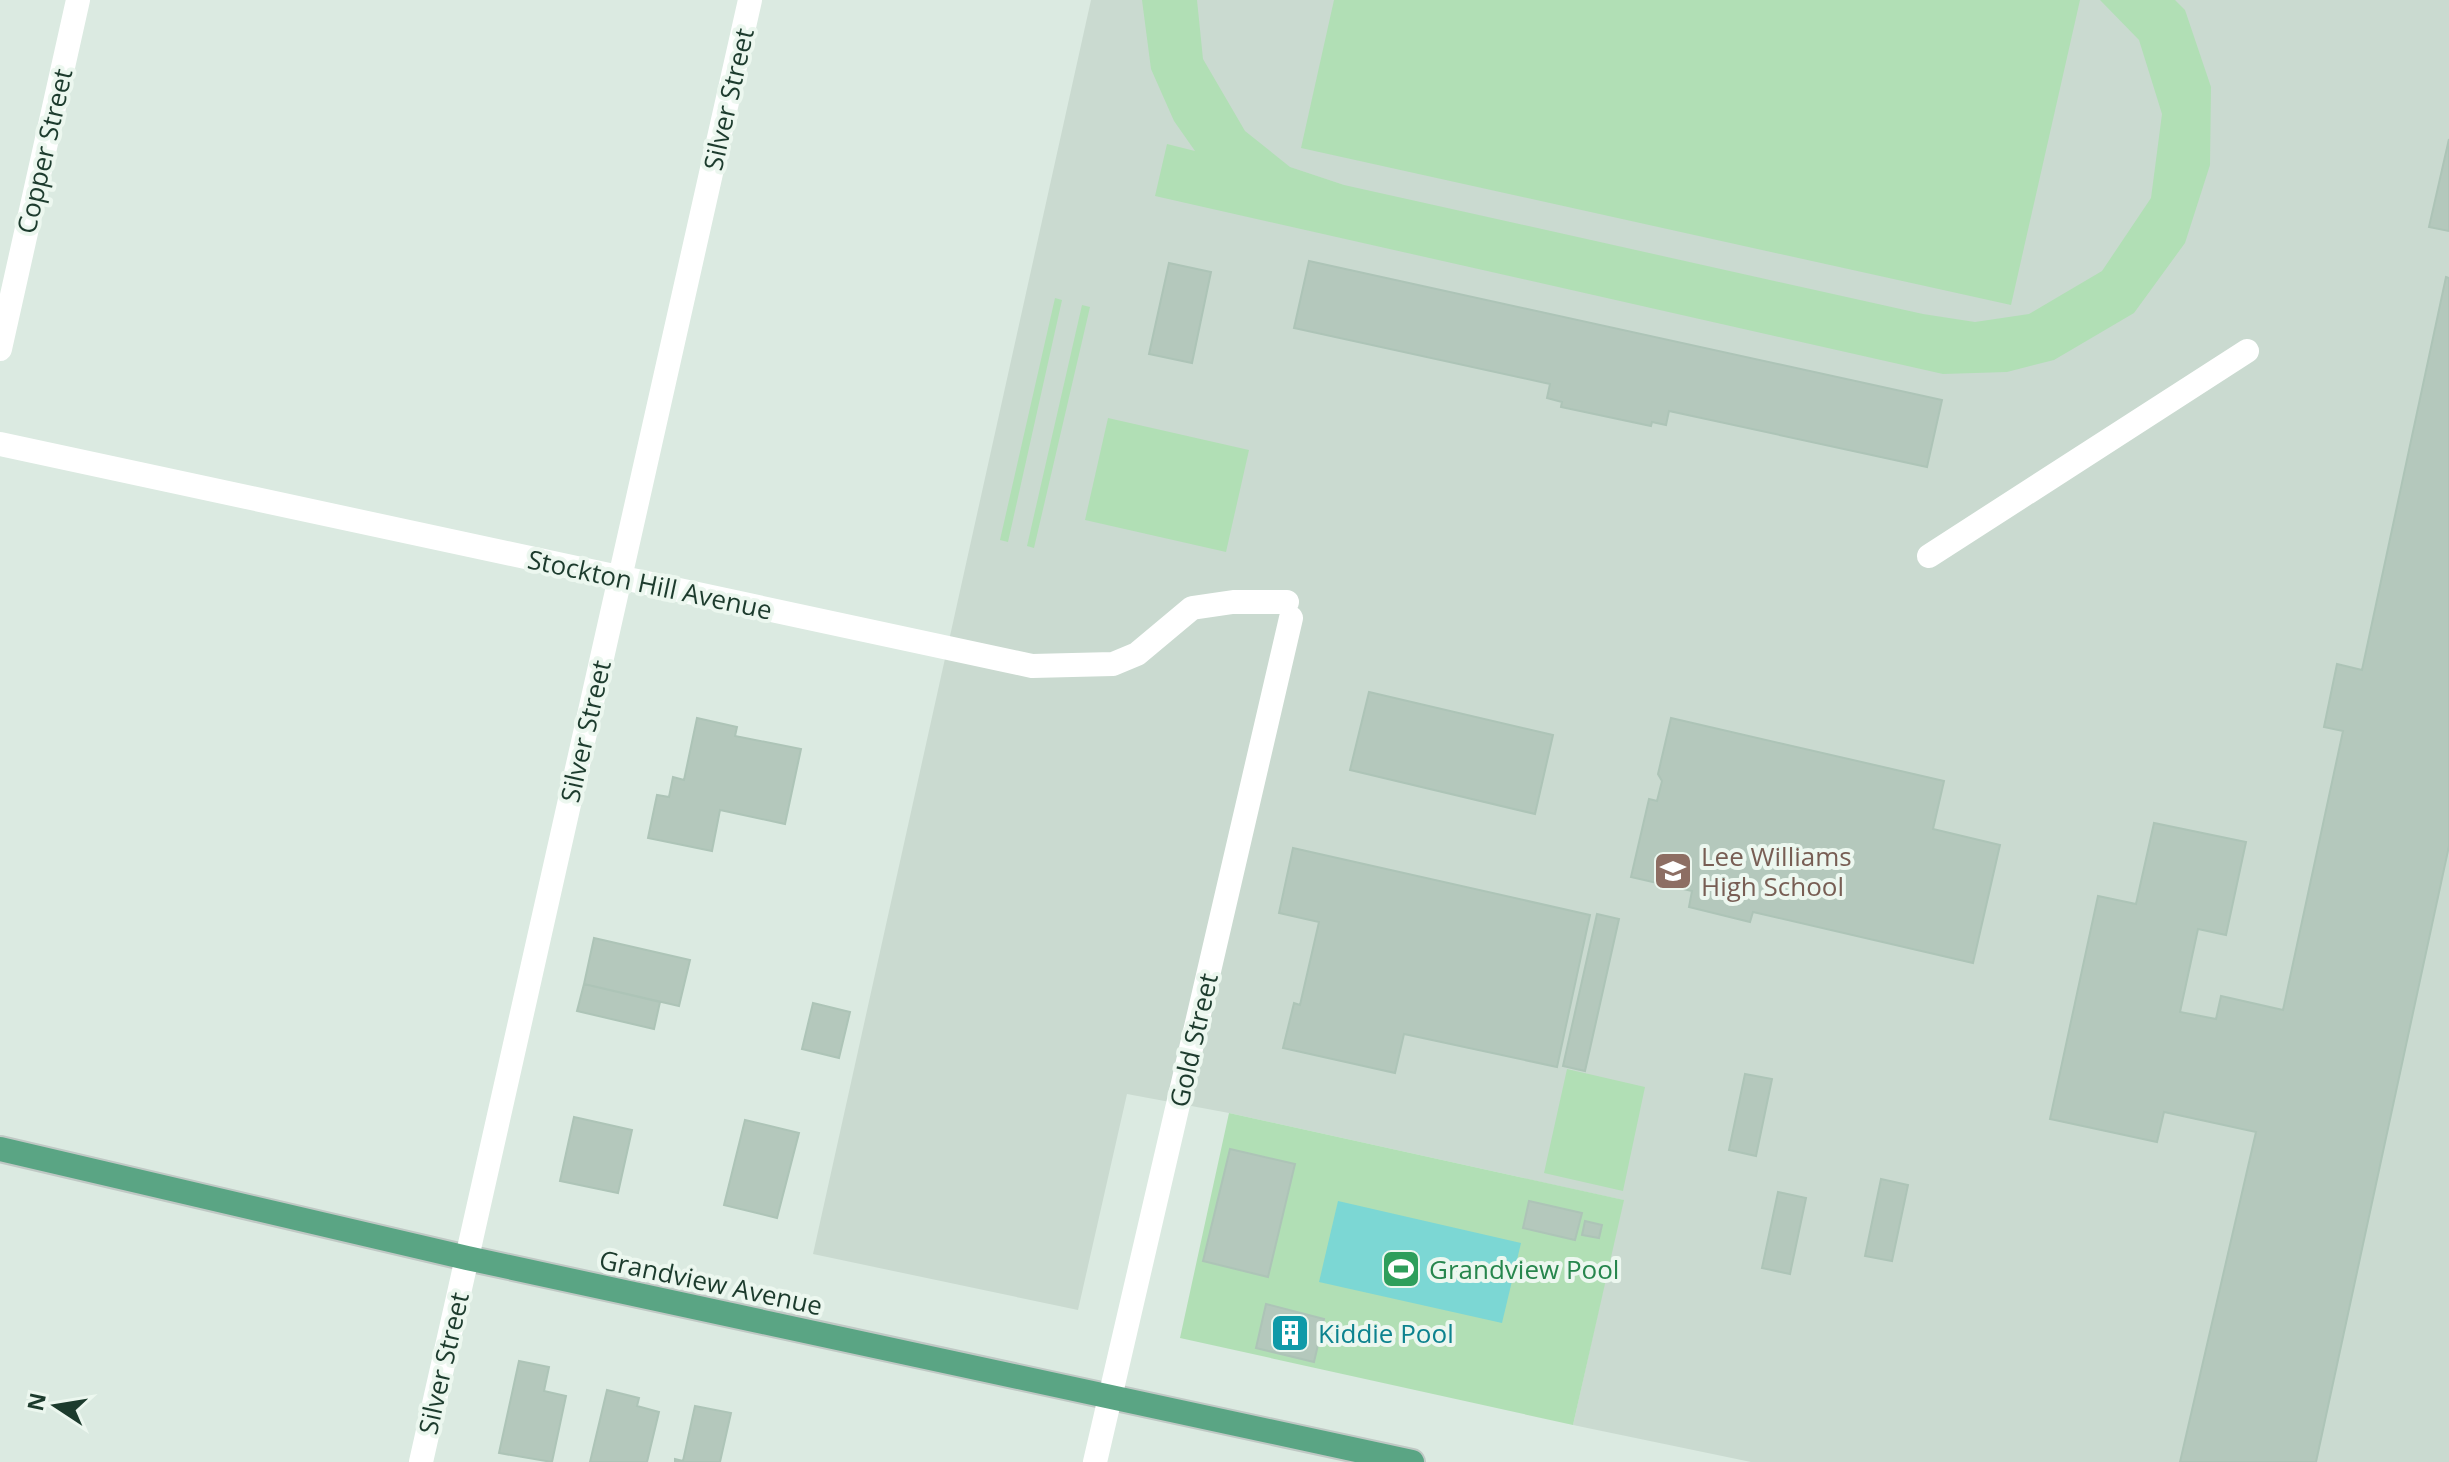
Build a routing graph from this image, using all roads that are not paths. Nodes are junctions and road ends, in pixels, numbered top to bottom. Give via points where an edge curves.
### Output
1 (78, 0) edge
2 (750, 0) edge
3 (0, 349) edge
4 (2247, 351) dead end
5 (0, 444) edge
6 (1929, 556) dead end
7 (619, 577) junction
8 (1289, 610) joint
9 (0, 1149) edge
10 (467, 1258) junction
11 (1109, 1397) junction
12 (421, 1462) edge
13 (1095, 1462) edge
14 (1412, 1462) edge

1 - 3 street, Copper Street
2 - 7 street, Silver Street
4 - 6 street
5 - 7 street, Stockton Hill Avenue
7 - 8 street, Stockton Hill Avenue via 1032,666 1113,664 1137,654 1192,608 1233,602
7 - 10 street, Silver Street
8 - 11 street, Gold Street
9 - 10 main road, Grandview Avenue
10 - 11 main road, Grandview Avenue
10 - 12 street, Silver Street
11 - 13 street, Gold Street
11 - 14 main road, Grandview Avenue

